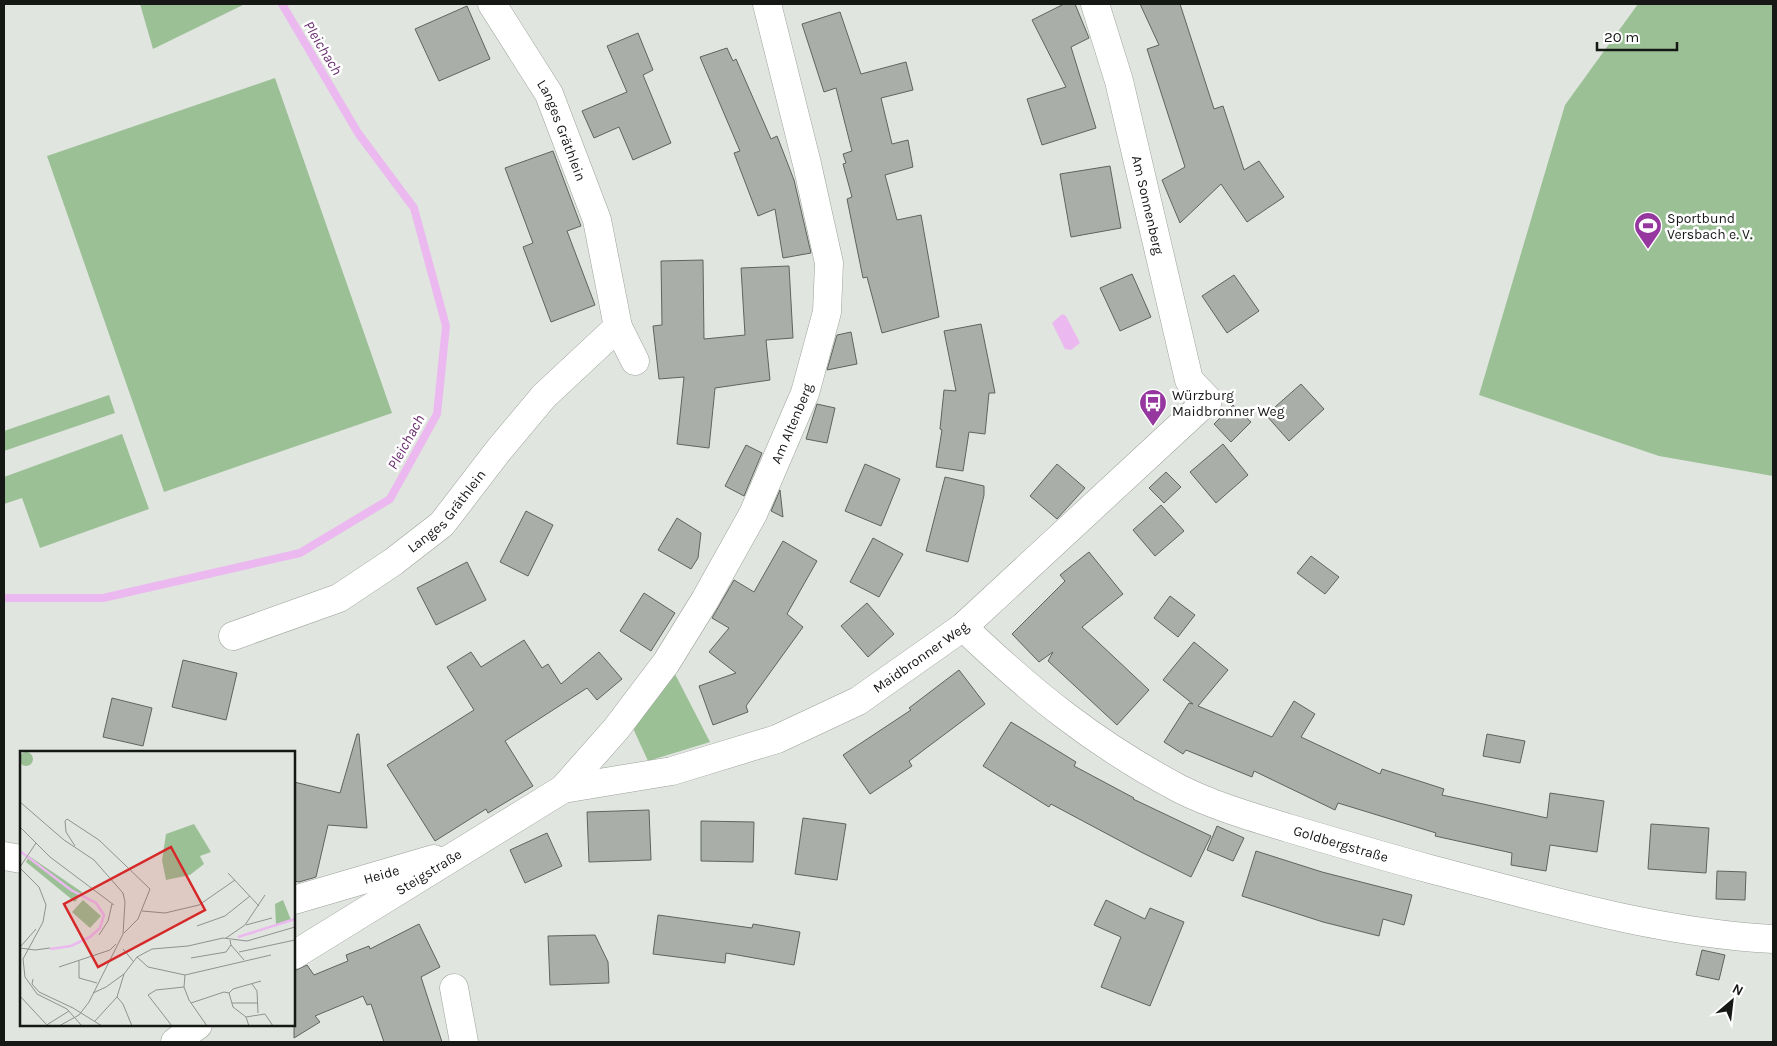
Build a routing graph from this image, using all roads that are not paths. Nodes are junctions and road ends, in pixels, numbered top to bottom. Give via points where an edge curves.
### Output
1 (492, 4) edge
2 (767, 4) edge
3 (1095, 4) edge
4 (618, 327) junction
5 (635, 362) dead end
6 (1208, 400) joint
7 (963, 627) junction
8 (233, 636) dead end
9 (563, 789) junction
10 (468, 848) junction
11 (4, 856) edge
12 (20, 859) edge
13 (295, 900) edge
14 (1773, 939) edge
15 (295, 954) edge
16 (454, 988) dead end
17 (197, 1026) edge
18 (175, 1042) edge
19 (464, 1042) edge

1 - 4 street, Langes Gräthlein via 549,94 597,220
2 - 9 street, Am Altenberg via 828,263 827,312 805,394 753,514 706,600 666,663
3 - 6 street, Am Sonnenberg via 1119,81 1189,380
4 - 5 street, Langes Gräthlein
4 - 8 street, Langes Gräthlein via 544,396 442,524 339,598
6 - 7 street, Maidbronner Weg
7 - 9 street, Maidbronner Weg via 858,701 777,739 672,771
7 - 14 street, Goldbergstraße via 1076,726 1132,763 1234,812 1375,854 1559,902 1658,925 1729,937
9 - 10 street, Steigstraße
10 - 13 street, Heide
10 - 15 street, Steigstraße
11 - 12 street
16 - 19 street
17 - 18 street

